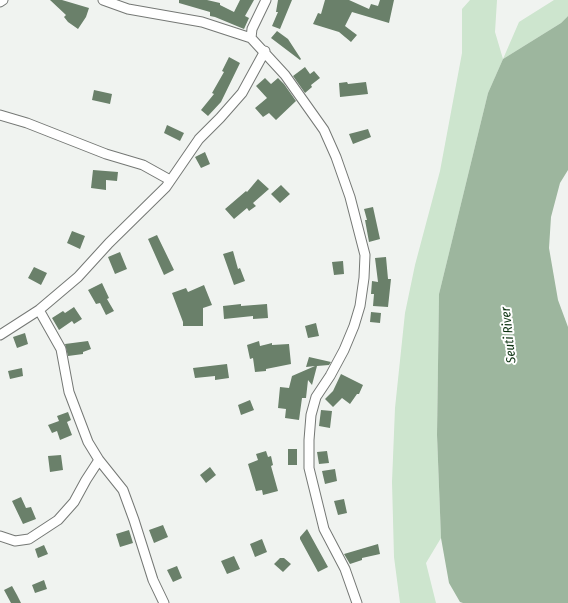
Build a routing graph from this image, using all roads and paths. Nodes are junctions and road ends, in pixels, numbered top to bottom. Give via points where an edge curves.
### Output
1 (3, 0) edge
2 (103, 0) edge
3 (266, 0) edge
4 (0, 2) edge
5 (251, 38) junction
6 (265, 51) junction
7 (0, 115) edge
8 (170, 180) junction
9 (39, 310) junction
10 (0, 334) edge
11 (99, 460) junction
12 (0, 536) edge
13 (164, 603) edge
14 (357, 603) edge

1 - 4 street
2 - 5 street via 128,9 202,22
3 - 5 street via 252,29
5 - 6 street
6 - 8 street via 242,93 199,139
6 - 14 street via 309,107 332,145 350,197 365,255 360,306 354,326 344,350 316,397 311,415 309,440 309,468 324,529 345,569
7 - 8 street via 143,165
8 - 9 street via 78,277
9 - 10 street
9 - 11 street via 61,349 69,392 88,442
11 - 12 street via 74,502 58,520 29,539 15,541
11 - 13 street via 123,490 153,580

